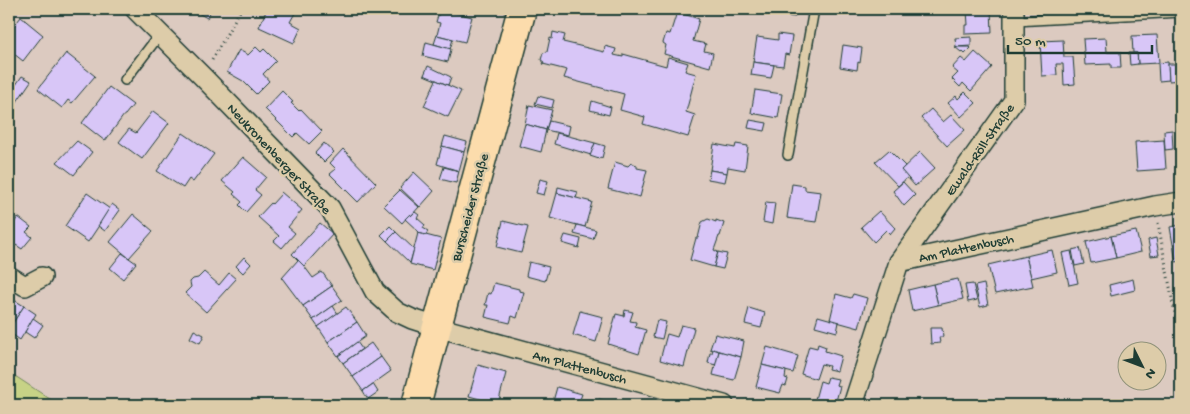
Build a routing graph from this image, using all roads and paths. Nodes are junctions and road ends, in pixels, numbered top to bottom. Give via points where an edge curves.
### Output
1 (135, 9) edge
2 (241, 9) edge
3 (522, 9) edge
4 (814, 9) edge
5 (1181, 12) edge
6 (1014, 15) edge
7 (160, 34) junction
8 (203, 77) junction
9 (125, 80) dead end
10 (788, 155) dead end
11 (1181, 202) edge
12 (1155, 206) junction
13 (899, 262) junction
14 (9, 276) edge
15 (42, 277) dead end
16 (437, 327) junction
17 (1181, 346) edge
18 (416, 405) edge
19 (724, 405) edge
20 (853, 405) edge

1 - 7 street, Neukronenberger Straße
2 - 8 path
3 - 16 main road, Burscheider Straße
4 - 10 lane
5 - 6 lane, Ewald-Röll-Straße
6 - 13 street, Ewald-Röll-Straße via 1014,100
7 - 8 street, Neukronenberger Straße
7 - 9 lane
8 - 16 street, Neukronenberger Straße via 330,208 375,292 397,312
11 - 12 street, Am Plattenbusch
12 - 13 street, Am Plattenbusch
12 - 17 path
13 - 20 street, Am Plattenbusch
14 - 15 street via 25,286
16 - 18 main road, Burscheider Straße
16 - 19 street, Am Plattenbusch

